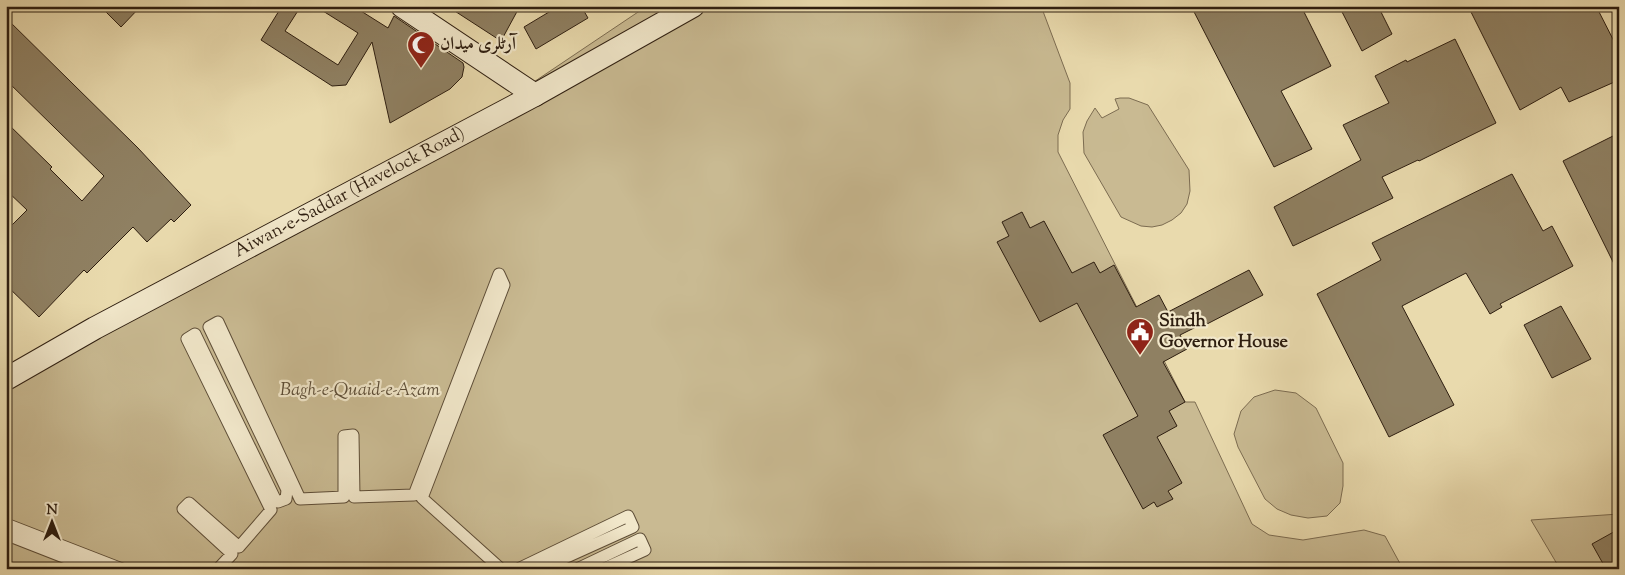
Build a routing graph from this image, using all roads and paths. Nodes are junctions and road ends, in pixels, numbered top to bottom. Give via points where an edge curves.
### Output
1 (402, 6) edge
2 (693, 6) edge
3 (535, 96) junction
4 (6, 378) edge
5 (6, 524) edge
6 (6, 534) edge
7 (94, 569) edge
8 (122, 569) edge
9 (218, 569) edge
10 (501, 569) edge
11 (518, 569) edge
12 (540, 569) edge
13 (577, 569) edge
14 (603, 569) edge

1 - 3 main road
2 - 3 main road, Aiwan-e-Saddar (Havelock Road)
3 - 4 main road, Aiwan-e-Saddar (Havelock Road)
5 - 8 street
6 - 7 street
9 - 10 street via 232,554 183,509 189,503 239,547 271,510 187,339 195,334 278,502 286,499 287,490 209,327 218,322 300,499 344,497 344,436 353,435 354,497 414,495 499,274 504,285 422,498
11 - 12 street via 628,516 633,527
13 - 14 street via 640,539 645,550

